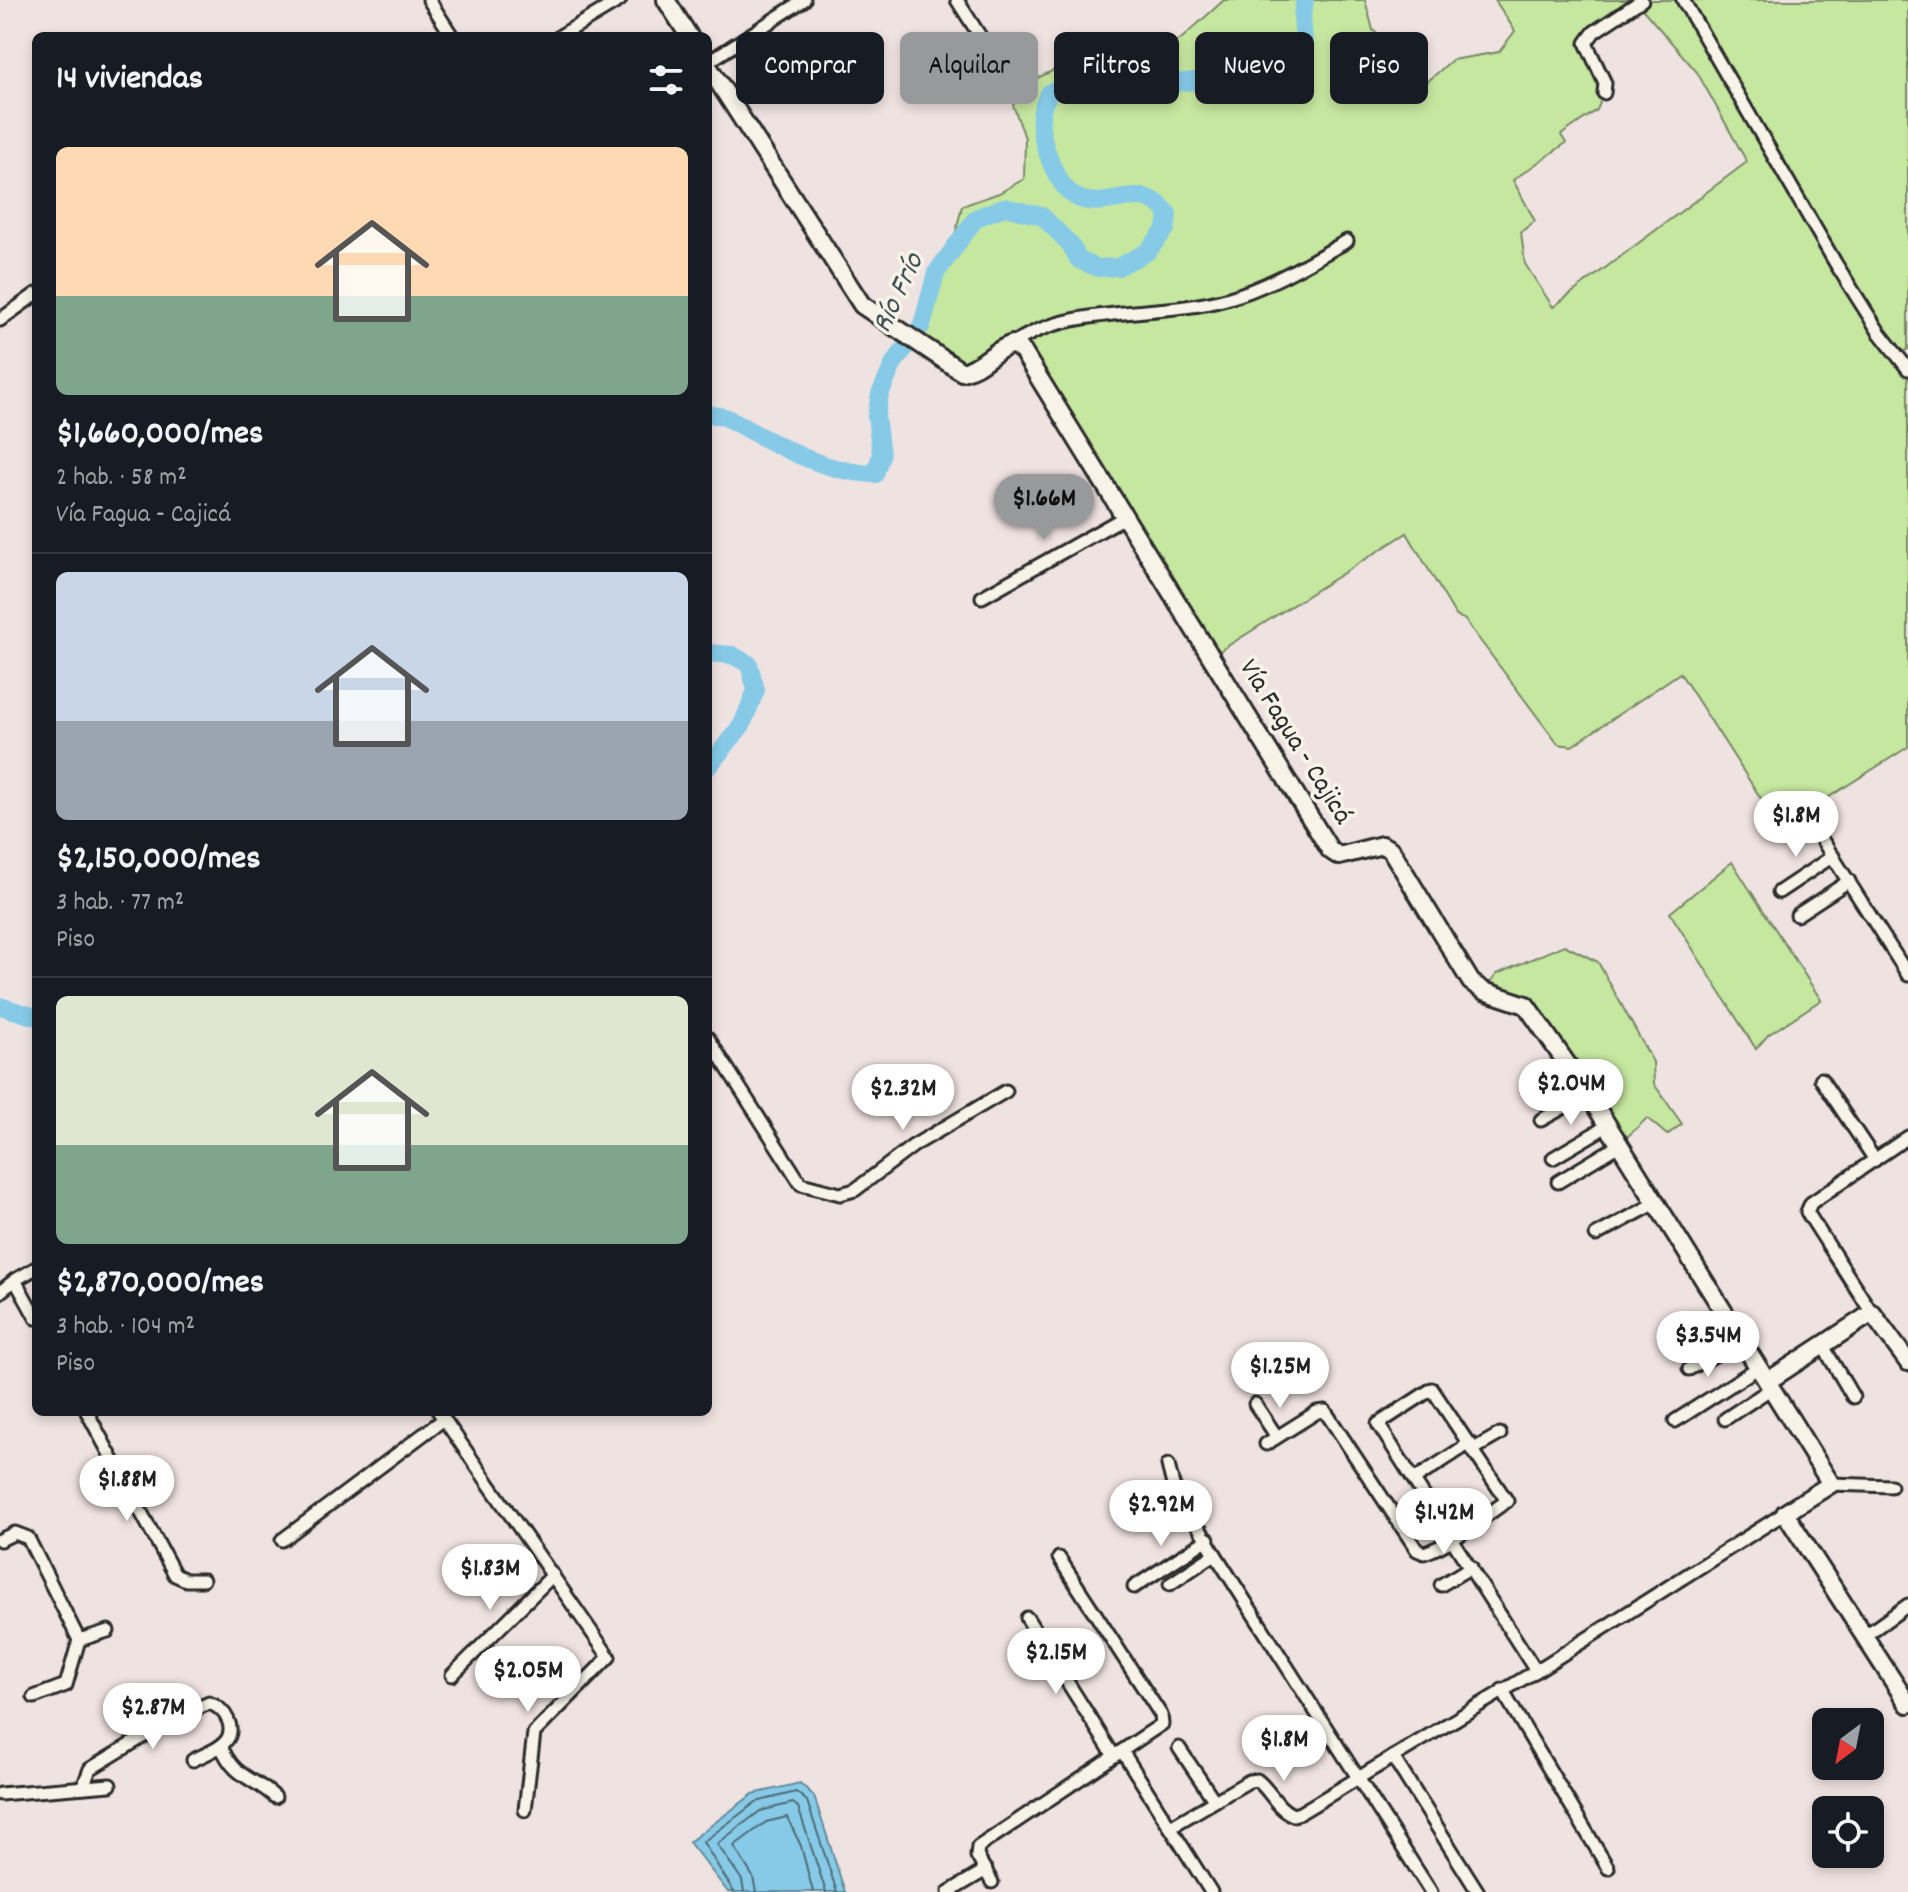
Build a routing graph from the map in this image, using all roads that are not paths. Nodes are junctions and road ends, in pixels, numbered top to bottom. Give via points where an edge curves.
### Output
1 (429, 0) edge
2 (620, 0) edge
3 (666, 0) edge
4 (804, 0) edge
5 (957, 0) edge
6 (1642, 0) edge
7 (1683, 0) edge
8 (449, 32) edge
9 (567, 32) edge
10 (686, 32) edge
11 (977, 32) edge
12 (712, 61) edge
13 (712, 70) edge
14 (1604, 93) dead end
15 (1347, 241) dead end
16 (32, 297) edge
17 (0, 320) edge
18 (1013, 344) junction
19 (1908, 369) edge
20 (1123, 518) junction
21 (982, 597) dead end
22 (1810, 821) dead end
23 (1833, 856) junction
24 (1849, 881) junction
25 (1779, 892) dead end
26 (1797, 915) dead end
27 (1908, 975) edge
28 (712, 1044) edge
29 (1821, 1079) dead end
30 (1006, 1091) dead end
31 (1588, 1094) junction
32 (1541, 1120) dead end
33 (1607, 1126) junction
34 (1908, 1137) edge
35 (1619, 1145) junction
36 (1553, 1158) dead end
37 (1875, 1160) junction
38 (1558, 1182) dead end
39 (1656, 1203) junction
40 (1596, 1235) dead end
41 (32, 1270) edge
42 (15, 1280) junction
43 (0, 1292) edge
44 (32, 1311) edge
45 (1872, 1313) junction
46 (1742, 1340) junction
47 (1823, 1346) junction
48 (1908, 1362) edge
49 (1689, 1369) dead end
50 (1766, 1379) junction
51 (1853, 1397) dead end
52 (1255, 1404) dead end
53 (89, 1416) edge
54 (442, 1416) edge
55 (1725, 1419) dead end
56 (1675, 1421) dead end
57 (1500, 1434) dead end
58 (1277, 1437) junction
59 (1266, 1444) dead end
60 (1472, 1446) junction
61 (1168, 1465) dead end
62 (1415, 1479) junction
63 (1831, 1484) junction
64 (1891, 1486) dead end
65 (1785, 1513) junction
66 (1452, 1537) junction
67 (1208, 1539) junction
68 (0, 1540) edge
69 (282, 1540) dead end
70 (1215, 1554) junction
71 (1059, 1558) dead end
72 (1471, 1567) junction
73 (553, 1575) junction
74 (203, 1580) dead end
75 (1170, 1584) dead end
76 (1441, 1585) dead end
77 (1134, 1587) dead end
78 (1908, 1605) edge
79 (1027, 1618) dead end
80 (108, 1631) dead end
81 (1863, 1637) junction
82 (79, 1640) junction
83 (1536, 1671) junction
84 (452, 1675) dead end
85 (1502, 1690) junction
86 (34, 1697) dead end
87 (1908, 1704) edge
88 (221, 1746) junction
89 (1179, 1748) dead end
90 (1118, 1753) junction
91 (1393, 1757) junction
92 (193, 1760) dead end
93 (1359, 1777) junction
94 (110, 1785) dead end
95 (83, 1787) junction
96 (0, 1794) edge
97 (275, 1797) dead end
98 (1214, 1800) junction
99 (525, 1810) dead end
100 (1172, 1826) junction
101 (1608, 1868) dead end
102 (986, 1870) junction
103 (992, 1882) dead end
104 (949, 1892) edge
105 (1211, 1892) edge
106 (1431, 1892) edge
107 (1478, 1892) edge

1 - 8 street
2 - 9 street
3 - 10 street
4 - 12 street
5 - 11 street
6 - 14 street via 1586,43 1605,83
7 - 19 street via 1836,264
13 - 18 street via 862,305 962,372
15 - 18 street via 1273,282 1225,300 1043,328
16 - 17 street
18 - 20 street, Vía Fagua - Cajicá via 1023,352
20 - 21 street
20 - 31 street, Vía Fagua - Cajicá via 1330,850 1339,856 1382,845 1391,850 1471,982 1526,1005
22 - 23 street
23 - 24 street
23 - 25 street
24 - 26 street
24 - 27 street
28 - 30 street via 801,1184 819,1191 855,1190 913,1146
29 - 37 street
31 - 32 street
31 - 33 street, Vía Fagua - Cajicá
33 - 35 street, Vía Fagua - Cajicá
33 - 36 street
34 - 37 street
35 - 38 street
35 - 39 street, Vía Fagua - Cajicá
37 - 45 street via 1811,1203 1807,1212
39 - 40 street
39 - 46 street, Vía Fagua - Cajicá
41 - 42 street
42 - 43 street
42 - 44 street
45 - 47 street
45 - 48 street
46 - 49 street
46 - 50 street, Vía Fagua - Cajicá
47 - 50 street
47 - 51 street
50 - 55 street
50 - 56 street
50 - 63 street, Vía Fagua - Cajicá
52 - 58 street
53 - 74 street via 175,1575
54 - 69 street
54 - 73 street
57 - 60 street
58 - 59 street
58 - 66 street via 1325,1411 1417,1550 1431,1551
60 - 62 street
60 - 62 street via 1432,1389 1378,1424
60 - 66 street via 1507,1501
61 - 67 street via 1173,1485
62 - 66 street
63 - 64 street
63 - 65 street
65 - 81 street
65 - 83 street
66 - 72 street
67 - 70 street
67 - 77 street
68 - 82 street via 15,1533 28,1538
70 - 75 street
70 - 93 street
71 - 90 street via 1161,1715 1156,1731
72 - 76 street
72 - 83 street
73 - 84 street
73 - 99 street via 609,1657 534,1733
78 - 81 street
79 - 90 street
80 - 82 street
81 - 87 street
82 - 86 street via 66,1685
83 - 85 street
85 - 91 street
85 - 101 street
88 - 92 street
88 - 95 street via 231,1729 225,1715 216,1705 202,1703 90,1769
88 - 97 street via 242,1777
89 - 98 street
90 - 100 street
90 - 102 street via 978,1847
91 - 93 street
91 - 107 street
93 - 98 street via 1293,1815 1283,1811 1257,1780
93 - 106 street
94 - 95 street
95 - 96 street
98 - 100 street
100 - 105 street
102 - 103 street
102 - 104 street

